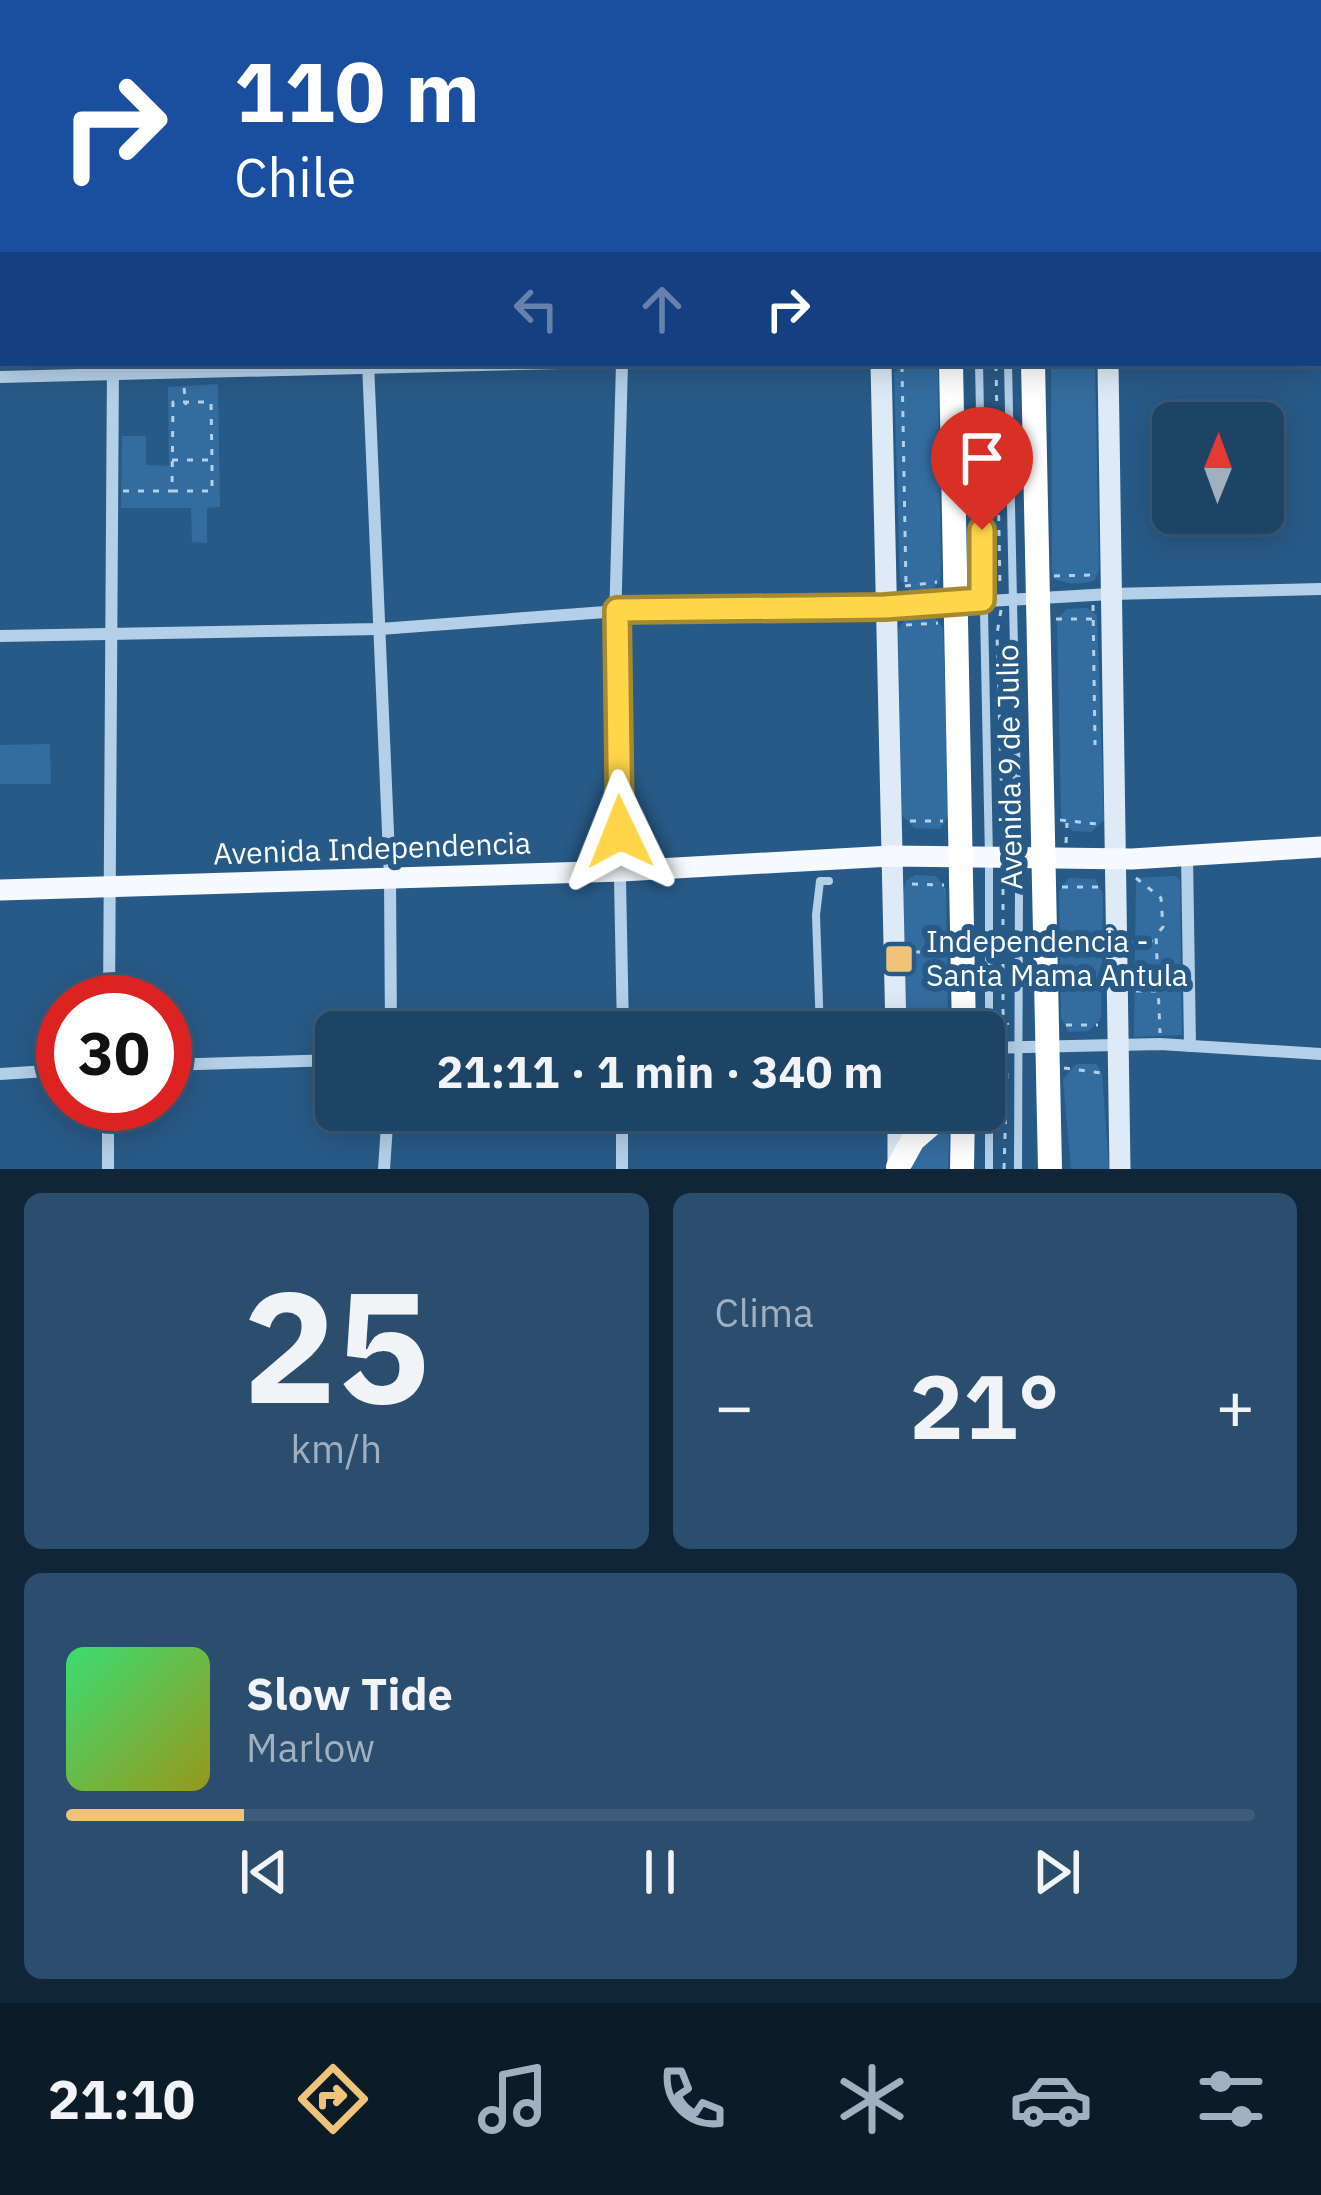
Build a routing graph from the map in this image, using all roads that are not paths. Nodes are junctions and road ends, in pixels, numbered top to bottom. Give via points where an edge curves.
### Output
1 (369, 366) edge
2 (622, 366) edge
3 (880, 366) edge
4 (951, 366) edge
5 (979, 366) edge
6 (1008, 366) edge
7 (1033, 366) edge
8 (1108, 366) edge
9 (113, 369) edge
10 (0, 377) edge
11 (1321, 589) edge
12 (1110, 596) junction
13 (1021, 598) junction
14 (963, 600) junction
15 (617, 610) junction
16 (886, 616) junction
17 (380, 629) junction
18 (0, 636) edge
19 (111, 636) junction
20 (1321, 847) edge
21 (1187, 855) junction
22 (891, 856) junction
23 (961, 857) junction
24 (1013, 858) junction
25 (1124, 859) junction
26 (622, 872) junction
27 (829, 873) junction
28 (390, 879) junction
29 (110, 886) junction
30 (0, 890) edge
31 (109, 975) edge
32 (391, 1011) edge
33 (623, 1011) edge
34 (819, 1011) edge
35 (895, 1011) edge
36 (964, 1011) edge
37 (992, 1011) edge
38 (1117, 1045) junction
39 (1190, 1046) junction
40 (1005, 1047) edge
41 (1014, 1047) junction
42 (1047, 1047) junction
43 (1321, 1054) edge
44 (315, 1061) edge
45 (192, 1064) edge
46 (36, 1072) edge
47 (0, 1074) edge
48 (108, 1131) edge
49 (387, 1131) edge
50 (622, 1131) edge
51 (898, 1131) edge
52 (924, 1131) edge
53 (963, 1131) edge
54 (988, 1131) edge
55 (898, 1168) edge
56 (108, 1169) edge
57 (384, 1169) edge
58 (622, 1169) edge
59 (962, 1169) edge
60 (989, 1169) edge
61 (1018, 1169) edge
62 (1051, 1169) edge
63 (1120, 1169) edge

1 - 9 street
1 - 17 street
2 - 15 street
3 - 16 street
4 - 14 highway, Avenida 9 de Julio
5 - 14 lane
6 - 13 lane
7 - 13 highway, Avenida 9 de Julio
8 - 12 street
9 - 10 street
9 - 19 street
11 - 12 street
12 - 13 street
12 - 25 street via 1115,828
13 - 14 street
13 - 24 highway, Avenida 9 de Julio via 1030,820
14 - 16 street
14 - 23 highway, Avenida 9 de Julio
14 - 24 lane via 983,622 988,821
15 - 16 street
15 - 17 street
15 - 26 street
16 - 22 street
17 - 19 street
17 - 28 street
18 - 19 street
19 - 29 street
20 - 21 main road, Avenida Independencia
21 - 25 main road, Avenida Independencia
21 - 39 street
22 - 23 main road, Avenida Independencia
22 - 27 main road, Avenida Independencia
22 - 35 street
23 - 24 main road, Avenida Independencia
23 - 36 highway, Avenida 9 de Julio
24 - 25 main road, Avenida Independencia
24 - 37 lane
24 - 41 lane
24 - 42 highway, Avenida 9 de Julio
25 - 38 street
26 - 27 main road, Avenida Independencia
26 - 28 main road, Avenida Independencia
26 - 33 street
27 - 34 lane via 820,881 817,915
28 - 29 main road, Avenida Independencia
28 - 32 street
29 - 30 main road, Avenida Independencia
29 - 31 street
38 - 39 street
38 - 42 street
38 - 63 street
39 - 43 street
40 - 41 street
41 - 42 street
41 - 61 lane
42 - 62 highway, Avenida 9 de Julio
44 - 45 street
46 - 47 street
48 - 56 street
49 - 57 street
50 - 58 street
51 - 55 street
52 - 55 highway
53 - 59 highway
54 - 60 lane

